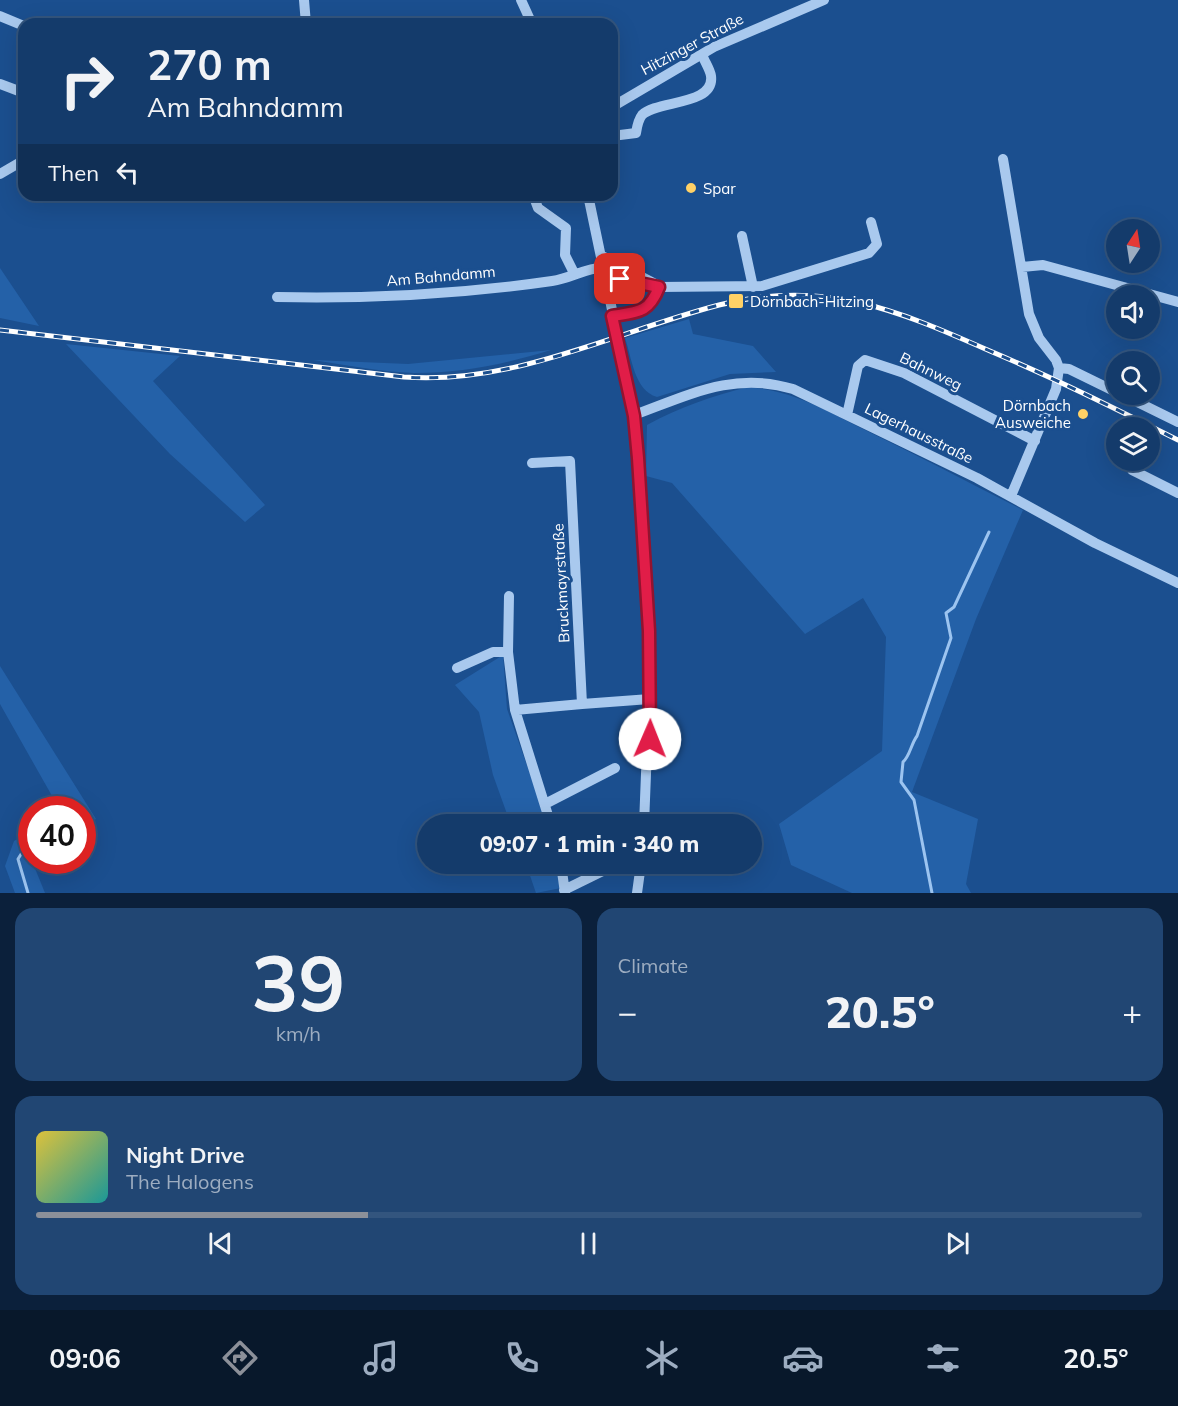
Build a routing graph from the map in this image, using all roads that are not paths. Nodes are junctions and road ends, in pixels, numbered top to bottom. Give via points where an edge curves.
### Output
1 (304, 0) edge
2 (521, 0) edge
3 (823, 0) edge
4 (0, 16) edge
5 (306, 18) edge
6 (529, 18) edge
7 (18, 24) edge
8 (702, 54) junction
9 (0, 84) edge
10 (18, 91) edge
11 (618, 103) edge
12 (618, 135) edge
13 (1003, 159) dead end
14 (18, 164) edge
15 (0, 174) edge
16 (535, 201) edge
17 (589, 201) edge
18 (871, 222) dead end
19 (742, 236) dead end
20 (604, 261) junction
21 (1022, 267) junction
22 (574, 273) junction
23 (607, 280) junction
24 (659, 287) junction
25 (753, 287) junction
26 (277, 297) dead end
27 (1178, 302) edge
28 (612, 316) junction
29 (1059, 368) junction
30 (1106, 387) edge
31 (1143, 405) edge
32 (848, 415) junction
33 (634, 416) junction
34 (1178, 422) edge
35 (1035, 441) junction
36 (532, 464) dead end
37 (1134, 471) edge
38 (1178, 493) edge
39 (1011, 496) junction
40 (1178, 583) edge
41 (509, 596) dead end
42 (507, 652) junction
43 (457, 668) dead end
44 (650, 699) junction
45 (582, 704) junction
46 (516, 710) junction
47 (615, 768) dead end
48 (545, 804) junction
49 (548, 814) edge
50 (645, 814) edge
51 (562, 874) edge
52 (598, 874) edge
53 (639, 874) edge
54 (564, 892) edge
55 (637, 893) edge

1 - 5 street
2 - 6 street
3 - 8 street, Hitzinger Straße
4 - 7 street
8 - 11 street, Hitzinger Straße
8 - 12 street via 711,77 708,89 698,97 648,110 640,117 636,133
9 - 10 street
13 - 21 street
14 - 15 street
16 - 22 street via 538,208 567,228 565,255
17 - 20 street
18 - 25 street via 877,243 869,253
19 - 25 street
20 - 22 street, Am Bahndamm
20 - 23 street
20 - 24 street
21 - 27 street via 1043,265
21 - 29 street via 1033,327
22 - 26 street, Am Bahndamm via 551,281 442,292
23 - 24 street
23 - 28 street
24 - 25 street
24 - 28 street via 648,307
28 - 33 street
29 - 30 street
29 - 35 street via 1056,389
31 - 34 street
32 - 33 street, Lagerhausstraße via 793,389 746,381 708,388
32 - 35 street, Bahnweg via 858,366 865,360 904,373
32 - 39 street, Lagerhausstraße
33 - 44 street via 648,603
35 - 39 street
36 - 45 street, Bruckmayrstraße via 570,461
37 - 38 street
39 - 40 street, Lagerhausstraße
41 - 42 street
42 - 43 street via 493,652
42 - 46 street
44 - 45 street
44 - 50 street
45 - 46 street
46 - 48 street
47 - 48 street
48 - 49 street
51 - 54 street
52 - 54 street
53 - 55 street

